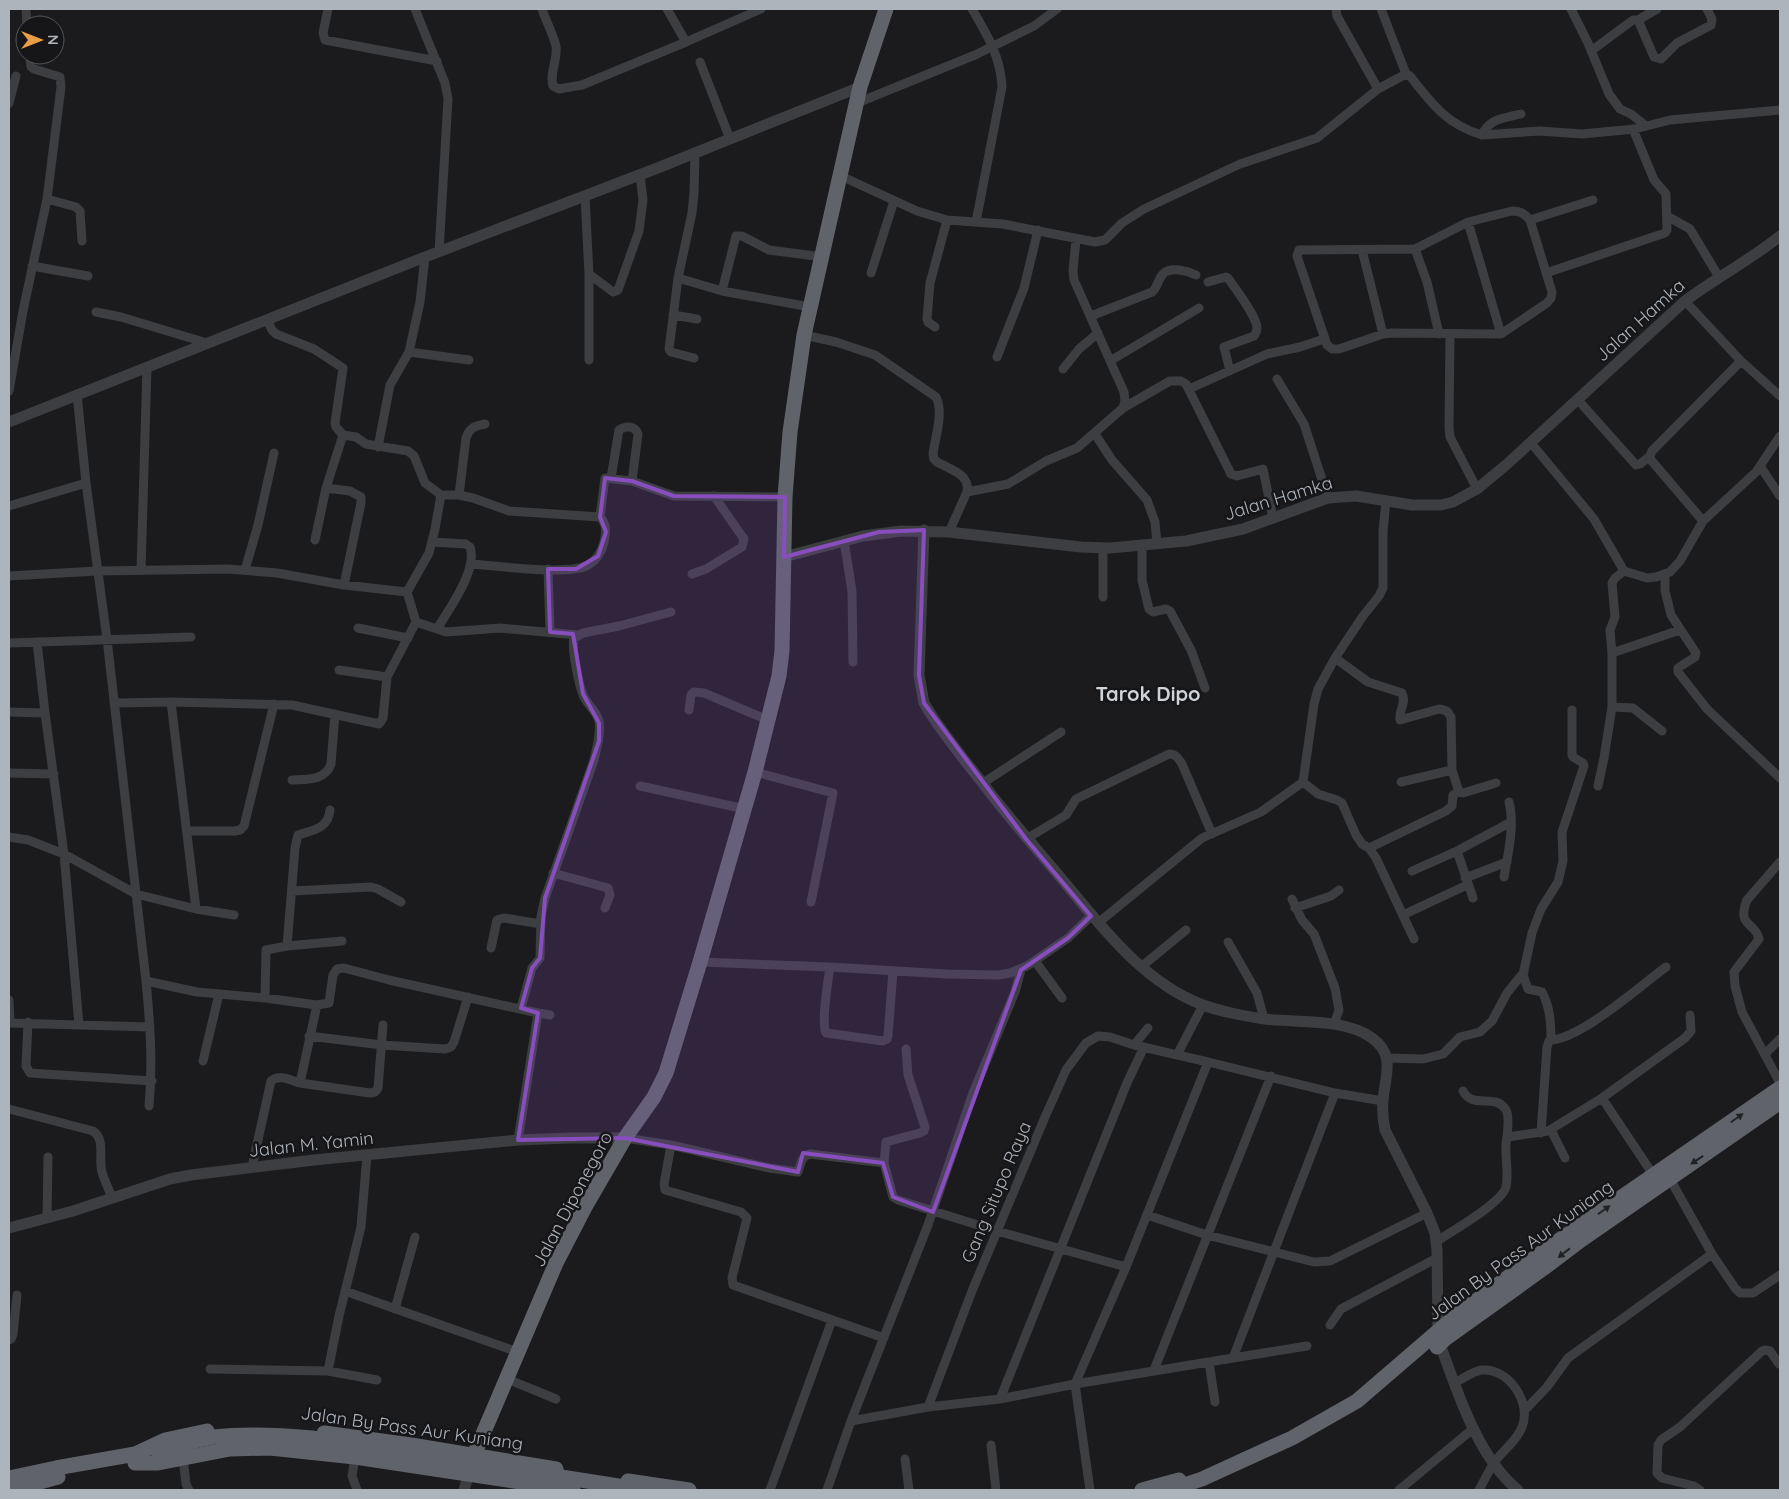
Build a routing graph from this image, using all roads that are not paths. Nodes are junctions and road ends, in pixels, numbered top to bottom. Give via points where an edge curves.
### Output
1 (328, 9) edge
2 (415, 9) edge
3 (542, 9) edge
4 (667, 9) edge
5 (761, 9) edge
6 (886, 9) edge
7 (972, 9) edge
8 (1057, 9) edge
9 (1336, 9) edge
10 (1381, 9) edge
11 (1571, 9) edge
12 (1657, 9) edge
13 (1707, 9) edge
14 (1638, 20) junction
15 (686, 42) junction
16 (994, 46) junction
17 (1591, 51) junction
18 (437, 61) junction
19 (700, 62) dead end
20 (31, 65) edge
21 (1406, 74) junction
22 (16, 76) dead end
23 (860, 87) junction
24 (1378, 89) junction
25 (9, 102) edge
26 (856, 103) junction
27 (1780, 110) edge
28 (1521, 114) dead end
29 (1646, 126) junction
30 (1632, 129) junction
31 (1482, 135) junction
32 (730, 139) junction
33 (695, 153) junction
34 (640, 175) junction
35 (841, 176) junction
36 (585, 196) junction
37 (47, 199) junction
38 (1593, 200) dead end
39 (894, 201) junction
40 (1666, 216) junction
41 (947, 220) junction
42 (1530, 220) junction
43 (976, 222) junction
44 (1468, 222) junction
45 (1038, 230) junction
46 (1780, 236) edge
47 (1076, 239) junction
48 (82, 240) dead end
49 (1415, 249) junction
50 (1362, 250) junction
51 (439, 252) junction
52 (425, 257) junction
53 (823, 257) junction
54 (32, 266) junction
55 (871, 273) dead end
56 (1546, 273) junction
57 (589, 274) junction
58 (1196, 275) dead end
59 (88, 276) dead end
60 (1719, 277) junction
61 (678, 278) junction
62 (1208, 282) dead end
63 (722, 291) junction
64 (1685, 301) junction
65 (810, 307) junction
66 (1199, 308) dead end
67 (96, 312) dead end
68 (673, 315) junction
69 (1091, 316) junction
70 (697, 319) dead end
71 (267, 320) junction
72 (935, 327) dead end
73 (1098, 333) junction
74 (1384, 334) junction
75 (1439, 334) junction
76 (1450, 334) junction
77 (1500, 334) junction
78 (804, 335) junction
79 (1324, 339) junction
80 (207, 343) junction
81 (409, 352) junction
82 (996, 357) dead end
83 (694, 358) dead end
84 (469, 360) dead end
85 (589, 360) dead end
86 (1110, 361) junction
87 (1741, 361) junction
88 (147, 367) junction
89 (1063, 369) dead end
90 (1230, 371) junction
91 (1277, 379) dead end
92 (1189, 390) junction
93 (9, 391) edge
94 (77, 394) junction
95 (1780, 396) edge
96 (1578, 400) junction
97 (1123, 408) junction
98 (9, 422) edge
99 (485, 424) dead end
100 (343, 434) junction
101 (1095, 434) junction
102 (1780, 436) edge
103 (1531, 443) junction
104 (378, 447) junction
105 (274, 453) dead end
106 (1650, 456) junction
107 (1760, 466) junction
108 (611, 478) junction
109 (632, 481) junction
110 (86, 483) junction
111 (326, 488) junction
112 (1477, 489) junction
113 (967, 492) junction
114 (441, 495) junction
115 (459, 495) junction
116 (714, 496) junction
117 (1780, 496) edge
118 (785, 498) junction
119 (1328, 498) junction
120 (1386, 501) junction
121 (9, 506) edge
122 (600, 517) junction
123 (1273, 518) junction
124 (1703, 521) junction
125 (924, 530) junction
126 (949, 532) junction
127 (315, 540) dead end
128 (844, 541) junction
129 (432, 542) junction
130 (1157, 544) junction
131 (1142, 545) junction
132 (1103, 548) junction
133 (784, 557) junction
134 (471, 564) junction
135 (548, 569) junction
136 (141, 570) junction
137 (245, 570) junction
138 (97, 571) junction
139 (1624, 571) junction
140 (692, 574) dead end
141 (1665, 575) junction
142 (9, 576) edge
143 (344, 585) junction
144 (407, 592) junction
145 (1103, 597) dead end
146 (671, 612) dead end
147 (416, 622) junction
148 (358, 628) dead end
149 (437, 629) junction
150 (1680, 630) junction
151 (550, 632) junction
152 (578, 635) junction
153 (191, 637) dead end
154 (408, 638) junction
155 (107, 639) junction
156 (38, 642) junction
157 (9, 643) edge
158 (1612, 653) junction
159 (1334, 658) junction
160 (853, 662) dead end
161 (339, 670) dead end
162 (387, 677) junction
163 (1205, 688) dead end
164 (171, 702) junction
165 (114, 703) junction
166 (274, 704) junction
167 (1612, 707) junction
168 (688, 710) dead end
169 (1572, 710) dead end
170 (9, 712) edge
171 (45, 713) junction
172 (335, 714) junction
173 (768, 720) junction
174 (1662, 731) dead end
175 (1061, 732) dead end
176 (1452, 770) junction
177 (755, 772) junction
178 (9, 773) edge
179 (54, 774) junction
180 (1780, 778) edge
181 (292, 780) dead end
182 (1304, 782) junction
183 (1401, 782) dead end
184 (983, 783) junction
185 (1496, 783) dead end
186 (640, 786) dead end
187 (1598, 786) dead end
188 (1459, 792) junction
189 (1510, 802) dead end
190 (745, 809) junction
191 (330, 810) dead end
192 (1511, 822) junction
193 (188, 831) junction
194 (1212, 834) junction
195 (9, 837) edge
196 (1026, 839) junction
197 (1369, 848) junction
198 (1457, 851) junction
199 (64, 854) junction
200 (1507, 862) junction
201 (1780, 862) edge
202 (1412, 871) dead end
203 (553, 873) junction
204 (1504, 877) dead end
205 (1466, 881) junction
206 (1339, 890) dead end
207 (292, 891) junction
208 (136, 894) junction
209 (1473, 898) dead end
210 (401, 902) dead end
211 (811, 902) dead end
212 (605, 908) dead end
213 (196, 909) junction
214 (234, 915) dead end
215 (1403, 915) junction
216 (1095, 919) junction
217 (540, 924) junction
218 (1186, 930) dead end
219 (1414, 938) dead end
220 (342, 941) dead end
221 (1228, 942) dead end
222 (287, 946) junction
223 (491, 948) dead end
224 (1036, 961) junction
225 (700, 962) junction
226 (1666, 966) dead end
227 (830, 967) junction
228 (1141, 967) junction
229 (1020, 970) junction
230 (893, 971) junction
231 (1524, 971) junction
232 (146, 981) junction
233 (219, 994) junction
234 (468, 997) junction
235 (265, 998) junction
236 (1062, 998) dead end
237 (9, 1000) edge
238 (317, 1005) junction
239 (1204, 1005) junction
240 (521, 1008) junction
241 (538, 1013) junction
242 (550, 1015) dead end
243 (1690, 1015) dead end
244 (1264, 1019) junction
245 (28, 1022) junction
246 (9, 1023) edge
247 (384, 1024) dead end
248 (1334, 1024) junction
249 (79, 1025) junction
250 (150, 1027) junction
251 (1148, 1028) dead end
252 (309, 1036) junction
253 (1780, 1039) edge
254 (1551, 1040) junction
255 (382, 1045) junction
256 (1139, 1046) junction
257 (906, 1049) dead end
258 (1765, 1054) junction
259 (1177, 1055) junction
260 (1387, 1058) junction
261 (203, 1061) dead end
262 (1208, 1062) junction
263 (1272, 1076) junction
264 (152, 1081) junction
265 (300, 1083) junction
266 (1463, 1091) dead end
267 (1336, 1093) junction
268 (1778, 1095) edge
269 (1602, 1098) junction
270 (1383, 1101) junction
271 (149, 1106) dead end
272 (9, 1109) edge
273 (1551, 1130) junction
274 (1541, 1133) junction
275 (1507, 1137) junction
276 (625, 1138) junction
277 (518, 1140) junction
278 (671, 1144) junction
279 (367, 1156) junction
280 (48, 1157) dead end
281 (1566, 1158) dead end
282 (884, 1163) junction
283 (252, 1167) junction
284 (1654, 1176) junction
285 (1670, 1179) junction
286 (112, 1198) junction
287 (933, 1212) junction
288 (1427, 1212) junction
289 (1147, 1215) junction
290 (47, 1218) junction
291 (9, 1228) edge
292 (996, 1231) junction
293 (1578, 1235) junction
294 (1207, 1236) junction
295 (415, 1237) dead end
296 (1437, 1241) junction
297 (1060, 1248) junction
298 (1274, 1252) junction
299 (1712, 1254) junction
300 (1437, 1258) junction
301 (1126, 1267) junction
302 (1780, 1275) edge
303 (345, 1291) junction
304 (17, 1295) dead end
305 (395, 1309) junction
306 (832, 1320) junction
307 (1330, 1325) dead end
308 (884, 1338) junction
309 (1439, 1338) junction
310 (9, 1340) edge
311 (1307, 1346) dead end
312 (518, 1352) junction
313 (1232, 1358) junction
314 (1209, 1362) junction
315 (1779, 1364) dead end
316 (210, 1369) dead end
317 (328, 1370) junction
318 (1154, 1370) junction
319 (507, 1379) junction
320 (377, 1380) dead end
321 (1454, 1383) junction
322 (1075, 1384) junction
323 (556, 1399) dead end
324 (1000, 1399) junction
325 (1215, 1402) dead end
326 (928, 1407) junction
327 (1524, 1411) junction
328 (851, 1422) junction
329 (1474, 1428) junction
330 (990, 1444) dead end
331 (157, 1454) junction
332 (474, 1455) junction
333 (355, 1457) junction
334 (183, 1458) junction
335 (134, 1459) junction
336 (905, 1459) dead end
337 (1494, 1463) junction
338 (57, 1473) junction
339 (468, 1474) junction
340 (586, 1474) junction
341 (9, 1478) edge
342 (509, 1485) edge
343 (1202, 1485) edge
344 (11, 1490) edge
345 (189, 1490) edge
346 (356, 1490) edge
347 (464, 1490) edge
348 (573, 1490) edge
349 (584, 1490) edge
350 (608, 1490) edge
351 (644, 1490) edge
352 (689, 1490) edge
353 (770, 1490) edge
354 (827, 1490) edge
355 (909, 1490) edge
356 (996, 1490) edge
357 (1090, 1490) edge
358 (1142, 1490) edge
359 (1169, 1490) edge
360 (1189, 1490) edge
361 (1399, 1490) edge
362 (1479, 1490) edge
363 (1518, 1490) edge
364 (1700, 1490) edge

1 - 18 street via 323,33 325,40
2 - 18 street
3 - 15 street via 556,46 551,79 553,86 559,89 582,85
4 - 15 street
5 - 15 street
6 - 23 highway, Jalan Diponegoro
7 - 16 street
8 - 16 street via 1034,26
9 - 24 street
10 - 21 street
11 - 17 street
12 - 14 street
13 - 14 street via 1712,26 1677,43 1661,59 1654,57
14 - 17 street via 1633,20
16 - 26 street
16 - 43 street via 1002,87
17 - 29 street via 1619,109
18 - 51 street via 449,111
19 - 32 street
20 - 37 street via 34,69 60,77 62,82
21 - 24 street
21 - 31 street via 1450,120
22 - 25 street
23 - 26 highway, Jalan Diponegoro
23 - 32 street
24 - 47 street via 1317,138 1240,164 1144,209 1122,223 1105,240
26 - 35 highway, Jalan Diponegoro
27 - 29 street via 1670,120
28 - 31 street via 1493,121
29 - 30 street
30 - 31 street via 1582,134 1540,131
30 - 40 street via 1654,180 1666,194
32 - 33 street
33 - 34 street
33 - 61 street via 692,213
34 - 36 street
34 - 57 street via 643,200 639,231 618,290 612,292
35 - 39 street
35 - 53 highway, Jalan Diponegoro
36 - 51 street
36 - 57 street
37 - 48 street via 80,211
37 - 54 street
38 - 42 street
39 - 41 street
39 - 55 street
40 - 56 street via 1666,230 1662,235
40 - 60 street via 1690,229
41 - 43 street
41 - 72 street via 930,283 927,319
42 - 44 street via 1519,211 1512,211
42 - 56 street
43 - 45 street
44 - 49 street
44 - 77 street
45 - 47 street
45 - 82 street via 1024,288
46 - 60 street, Jalan Hamka
47 - 69 street via 1074,280
49 - 50 street
49 - 75 street via 1427,282
50 - 74 street
50 - 79 street via 1303,248 1298,252
51 - 52 street
52 - 71 street
52 - 81 street via 420,302
53 - 63 street via 770,250 736,236
53 - 65 highway, Jalan Diponegoro
54 - 59 street
54 - 93 street
56 - 77 street via 1551,298
57 - 85 street
58 - 69 street via 1166,271 1152,292
60 - 64 street, Jalan Hamka
61 - 63 street
61 - 68 street
62 - 90 street via 1228,278 1257,329 1254,336 1224,347
63 - 65 street
64 - 87 street
64 - 96 street, Jalan Hamka
65 - 78 highway, Jalan Diponegoro
66 - 86 street
67 - 80 street via 121,316
68 - 70 street
68 - 83 street via 669,349
69 - 73 street
71 - 80 street
71 - 100 street via 276,334 314,348 343,368 335,423
73 - 86 street
73 - 89 street
74 - 75 street
74 - 79 street via 1339,349 1332,349
75 - 76 street
76 - 77 street
76 - 112 street via 1450,437
78 - 113 street via 875,355 936,397 939,412 934,459 964,476
78 - 118 highway, Jalan Diponegoro via 791,423
79 - 90 street via 1267,354
80 - 88 street
81 - 84 street
81 - 104 street via 390,385
86 - 97 street via 1124,392
87 - 95 street
87 - 106 street
88 - 94 street
88 - 136 street
90 - 92 street
91 - 119 street via 1304,424
92 - 97 street via 1181,381 1170,381
92 - 123 street via 1231,474 1237,476 1263,469
94 - 98 street
94 - 110 street
96 - 103 street, Jalan Hamka
96 - 106 street via 1636,465
97 - 101 street
99 - 115 street via 474,426 466,438
100 - 104 street
100 - 111 street
101 - 113 street via 1077,448 1014,480
101 - 130 street via 1147,500 1155,522
102 - 107 street
103 - 112 street, Jalan Hamka
103 - 139 street via 1594,519
104 - 114 street via 411,453 425,483
105 - 137 street
106 - 124 street via 1650,460
107 - 117 street
107 - 124 street
108 - 109 street
108 - 109 street via 619,430 632,427 638,434
108 - 122 street via 605,478
109 - 116 street via 674,496
110 - 121 street
110 - 138 street
111 - 127 street
111 - 143 street via 350,491 361,497
112 - 120 street, Jalan Hamka via 1441,505
113 - 126 street
114 - 115 street
114 - 129 street
115 - 122 street via 509,511
116 - 118 street
116 - 140 street via 744,543 706,569
118 - 133 highway, Jalan Diponegoro
119 - 120 street, Jalan Hamka via 1356,496
119 - 123 street, Jalan Hamka
120 - 159 street via 1383,588
122 - 135 street via 606,526 605,540 592,562 576,569
123 - 130 street, Jalan Hamka via 1212,536
124 - 141 street via 1680,561
125 - 126 street, Jalan Hamka
125 - 128 street, Jalan Hamka via 879,532
125 - 184 street via 921,692 929,711
126 - 132 street, Jalan Hamka
128 - 133 street, Jalan Hamka
128 - 160 street via 852,591
129 - 134 street via 466,544 472,552
129 - 144 street
130 - 131 street, Jalan Hamka
131 - 132 street, Jalan Hamka
131 - 163 street via 1142,580 1149,610 1166,609 1170,612 1191,650
132 - 145 street
133 - 173 highway, Jalan Diponegoro via 782,651
134 - 135 street
134 - 149 street
135 - 151 street
136 - 137 street
136 - 138 street
137 - 143 street
138 - 142 street
138 - 155 street
139 - 141 street via 1647,578
139 - 158 street via 1612,583 1615,617 1610,630
141 - 150 street via 1668,604
143 - 144 street
144 - 147 street
146 - 152 street
147 - 149 street
147 - 154 street
148 - 154 street
149 - 151 street via 446,632 500,628
150 - 158 street
150 - 180 street via 1696,655 1678,668 1681,677 1707,709
151 - 152 street
152 - 203 street via 574,638 573,648 583,694 597,714 599,741
153 - 155 street
154 - 162 street
155 - 156 street
155 - 165 street
156 - 157 street
156 - 171 street
158 - 167 street
159 - 176 street via 1368,682 1402,693 1404,700 1400,720 1439,709 1449,712
159 - 182 street via 1316,696
161 - 162 street
162 - 172 street via 381,723
164 - 165 street
164 - 166 street
164 - 193 street
165 - 208 street
166 - 172 street
166 - 193 street via 244,826 235,831
167 - 174 street via 1633,708
167 - 187 street
168 - 173 street via 691,694 698,692
169 - 231 street via 1572,755 1584,766 1562,832 1560,875 1537,916
170 - 171 street
171 - 179 street
172 - 181 street via 329,770 324,776
173 - 177 highway, Jalan Diponegoro
175 - 184 street
176 - 183 street
176 - 188 street
177 - 190 highway, Jalan Diponegoro
177 - 211 street via 833,793
178 - 179 street
179 - 199 street
182 - 194 street via 1261,812
182 - 197 street via 1318,794 1342,803 1356,835
184 - 196 street
185 - 188 street
186 - 190 street
188 - 197 street via 1453,795 1452,806 1446,811
189 - 192 street
190 - 225 highway, Jalan Diponegoro
191 - 207 street via 326,823 298,835
192 - 198 street
192 - 200 street
193 - 213 street
194 - 196 street via 1178,757 1169,754 1076,799 1066,815
194 - 216 street via 1195,843
195 - 199 street via 28,840
196 - 216 street
197 - 215 street
198 - 202 street
198 - 205 street
199 - 208 street
199 - 249 street
200 - 204 street
200 - 205 street
201 - 258 street via 1747,900 1743,914 1759,939 1734,972 1742,1012
203 - 212 street via 608,888 610,894
203 - 217 street
205 - 209 street
205 - 215 street
206 - 248 street via 1331,896 1293,903 1314,934 1335,988 1339,1010
207 - 210 street via 371,887
207 - 222 street
208 - 213 street
208 - 232 street
213 - 214 street
215 - 219 street
216 - 224 street
216 - 228 street
217 - 223 street via 500,918
217 - 240 street via 540,958 532,968
218 - 228 street
220 - 222 street
221 - 244 street via 1257,993
222 - 235 street via 266,950
224 - 229 street
224 - 236 street
225 - 227 street
225 - 276 highway, Jalan Diponegoro via 666,1073 654,1097
226 - 254 street via 1596,1020 1563,1038
227 - 230 street
227 - 230 street via 826,1033 883,1041 888,1036
228 - 239 street via 1168,987
229 - 230 street via 999,975
229 - 287 street via 1015,992 973,1093
231 - 254 street via 1528,989 1539,990 1544,996 1550,1017
231 - 260 street via 1492,1021 1480,1032 1460,1037 1443,1054 1423,1058
232 - 233 street
232 - 250 street
233 - 235 street
233 - 261 street
234 - 238 street via 340,968 333,975 329,1002
234 - 240 street
234 - 255 street via 451,1047
235 - 238 street
237 - 246 street
238 - 252 street
239 - 244 street
239 - 259 street
240 - 241 street
241 - 242 street
241 - 277 street
243 - 269 street via 1691,1031 1685,1038
244 - 248 street
245 - 246 street
245 - 249 street
245 - 264 street via 26,1066 30,1073
247 - 255 street
248 - 260 street via 1372,1038 1382,1047
249 - 250 street
250 - 264 street
251 - 256 street
252 - 255 street
252 - 265 street
253 - 258 street
254 - 274 street via 1546,1047
255 - 265 street via 375,1092 370,1094
256 - 259 street, Gang Situpo Raya
256 - 292 street, Gang Situpo Raya via 1110,1036 1098,1036 1086,1043 1066,1070
256 - 297 street
257 - 282 street via 908,1074 925,1127 920,1133 886,1142
258 - 268 street
259 - 262 street, Gang Situpo Raya
260 - 270 street
262 - 263 street, Gang Situpo Raya
262 - 289 street
263 - 267 street, Gang Situpo Raya
263 - 294 street
264 - 271 street
265 - 283 street via 279,1077 271,1081
266 - 275 street via 1472,1100 1495,1102 1506,1110
267 - 270 street, Gang Situpo Raya
267 - 298 street
284 -> 268 highway, Jalan By Pass Aur Kuniang
268 -> 285 highway, Jalan By Pass Aur Kuniang
269 - 273 street
269 - 284 street
270 - 288 street via 1385,1130
272 - 286 street via 98,1135 102,1173
273 - 274 street
273 - 281 street
274 - 275 street
275 - 296 street via 1507,1179 1503,1194
276 - 277 street, Jalan M. Yamin
276 - 278 street
276 - 312 highway, Jalan Diponegoro via 556,1263
277 - 279 street, Jalan M. Yamin
278 - 282 street via 798,1172 802,1159 810,1154
278 - 306 street via 664,1184 666,1190 741,1212 746,1218 733,1285
279 - 283 street, Jalan M. Yamin
279 - 303 street via 361,1227
280 - 290 street
282 - 287 street via 894,1197
283 - 286 street, Jalan M. Yamin via 170,1178
293 -> 284 highway, Jalan By Pass Aur Kuniang
285 - 293 highway, Jalan By Pass Aur Kuniang
285 - 299 street
286 - 290 street, Jalan M. Yamin
287 - 292 street
287 - 308 street
288 - 296 street
288 - 298 street via 1330,1261 1314,1262
289 - 294 street
289 - 301 street
290 - 291 street, Jalan M. Yamin
292 - 297 street
292 - 326 street, Gang Situpo Raya
293 - 309 highway, Jalan By Pass Aur Kuniang via 1545,1250 1458,1314
294 - 298 street
294 - 318 street
295 - 305 street
296 - 300 street
297 - 301 street
297 - 324 street
298 - 313 street
299 - 302 street via 1740,1293 1753,1293
299 - 327 street via 1568,1358
300 - 307 street via 1341,1309
300 - 309 street
301 - 322 street
303 - 305 street
303 - 317 street
304 - 310 street via 14,1334
305 - 312 street
306 - 308 street
306 - 353 street
308 - 328 street
309 - 321 street
309 - 343 highway, Jalan By Pass Aur Kuniang via 1359,1405
311 - 313 street
312 - 319 highway, Jalan Diponegoro
313 - 314 street
314 - 318 street
314 - 325 street
315 - 364 street via 1770,1351 1762,1351 1680,1427 1659,1442 1659,1476
316 - 317 street
317 - 320 street
318 - 322 street
319 - 323 street
319 - 332 highway, Jalan Diponegoro
321 - 327 street via 1482,1370 1498,1373 1516,1388
321 - 329 street
322 - 324 street
322 - 357 street
324 - 326 street
326 - 328 street
327 - 337 street via 1523,1427
328 - 354 street
329 - 337 street
329 - 361 street
330 - 356 street
331 - 335 highway, Jalan By Pass Aur Kuniang
331 - 350 highway, Jalan By Pass Aur Kuniang via 252,1440 294,1443
331 - 351 highway, Jalan By Pass Aur Kuniang, bridge via 212,1438 235,1435 304,1437
332 - 335 highway, Jalan By Pass Aur Kuniang via 324,1433 232,1428 165,1440
332 - 340 highway, Jalan By Pass Aur Kuniang
333 - 334 highway, Jalan By Pass Aur Kuniang via 253,1447
333 - 339 highway, Jalan By Pass Aur Kuniang
333 - 346 street via 352,1476
334 - 335 highway, Jalan By Pass Aur Kuniang via 158,1463
334 - 345 street
335 - 338 highway, Jalan By Pass Aur Kuniang
336 - 355 street
337 - 362 street
337 - 363 street
338 - 341 highway, Jalan By Pass Aur Kuniang
338 - 344 highway, Jalan By Pass Aur Kuniang
339 - 342 highway, Jalan By Pass Aur Kuniang
339 - 347 street
340 - 349 highway
340 - 352 highway, Jalan By Pass Aur Kuniang
342 - 348 highway, Jalan By Pass Aur Kuniang
343 - 358 highway, Jalan By Pass Aur Kuniang via 1197,1477 1184,1478
343 - 359 highway, Jalan By Pass Aur Kuniang
343 - 360 highway, Jalan By Pass Aur Kuniang

